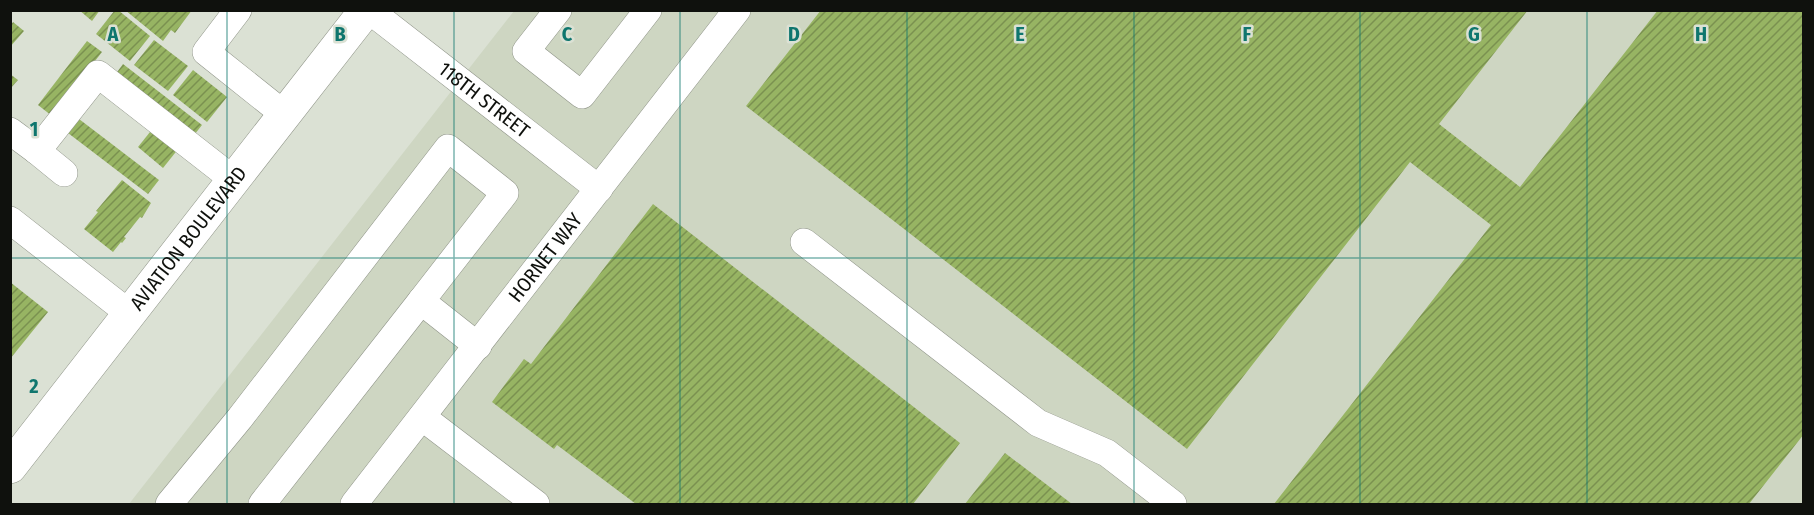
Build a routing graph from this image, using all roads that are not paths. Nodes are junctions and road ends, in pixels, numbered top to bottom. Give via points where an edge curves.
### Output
1 (238, 10) edge
2 (368, 10) edge
3 (558, 10) edge
4 (648, 10) edge
5 (737, 10) edge
6 (285, 115) junction
7 (10, 130) edge
8 (37, 151) junction
9 (64, 173) dead end
10 (234, 180) junction
11 (599, 189) junction
12 (10, 220) edge
13 (804, 242) dead end
14 (421, 301) junction
15 (130, 314) junction
16 (477, 346) junction
17 (422, 417) junction
18 (10, 467) edge
19 (169, 504) edge
20 (262, 504) edge
21 (354, 504) edge
22 (536, 504) edge
23 (1173, 504) edge

1 - 6 street via 206,52
2 - 6 main road, AVIATION BOULEVARD
2 - 11 street, 118TH STREET
3 - 4 street via 526,51 582,95
5 - 11 street, HORNET WAY
6 - 10 main road, AVIATION BOULEVARD
7 - 8 street
8 - 9 street
8 - 10 street via 98,74
10 - 15 main road, AVIATION BOULEVARD
11 - 16 street, HORNET WAY
12 - 15 street
13 - 23 street via 1038,423 1107,453
14 - 16 street
14 - 19 street via 505,193 448,148
14 - 20 street
15 - 18 main road, AVIATION BOULEVARD
16 - 17 street, HORNET WAY
17 - 21 street, HORNET WAY
17 - 22 street

